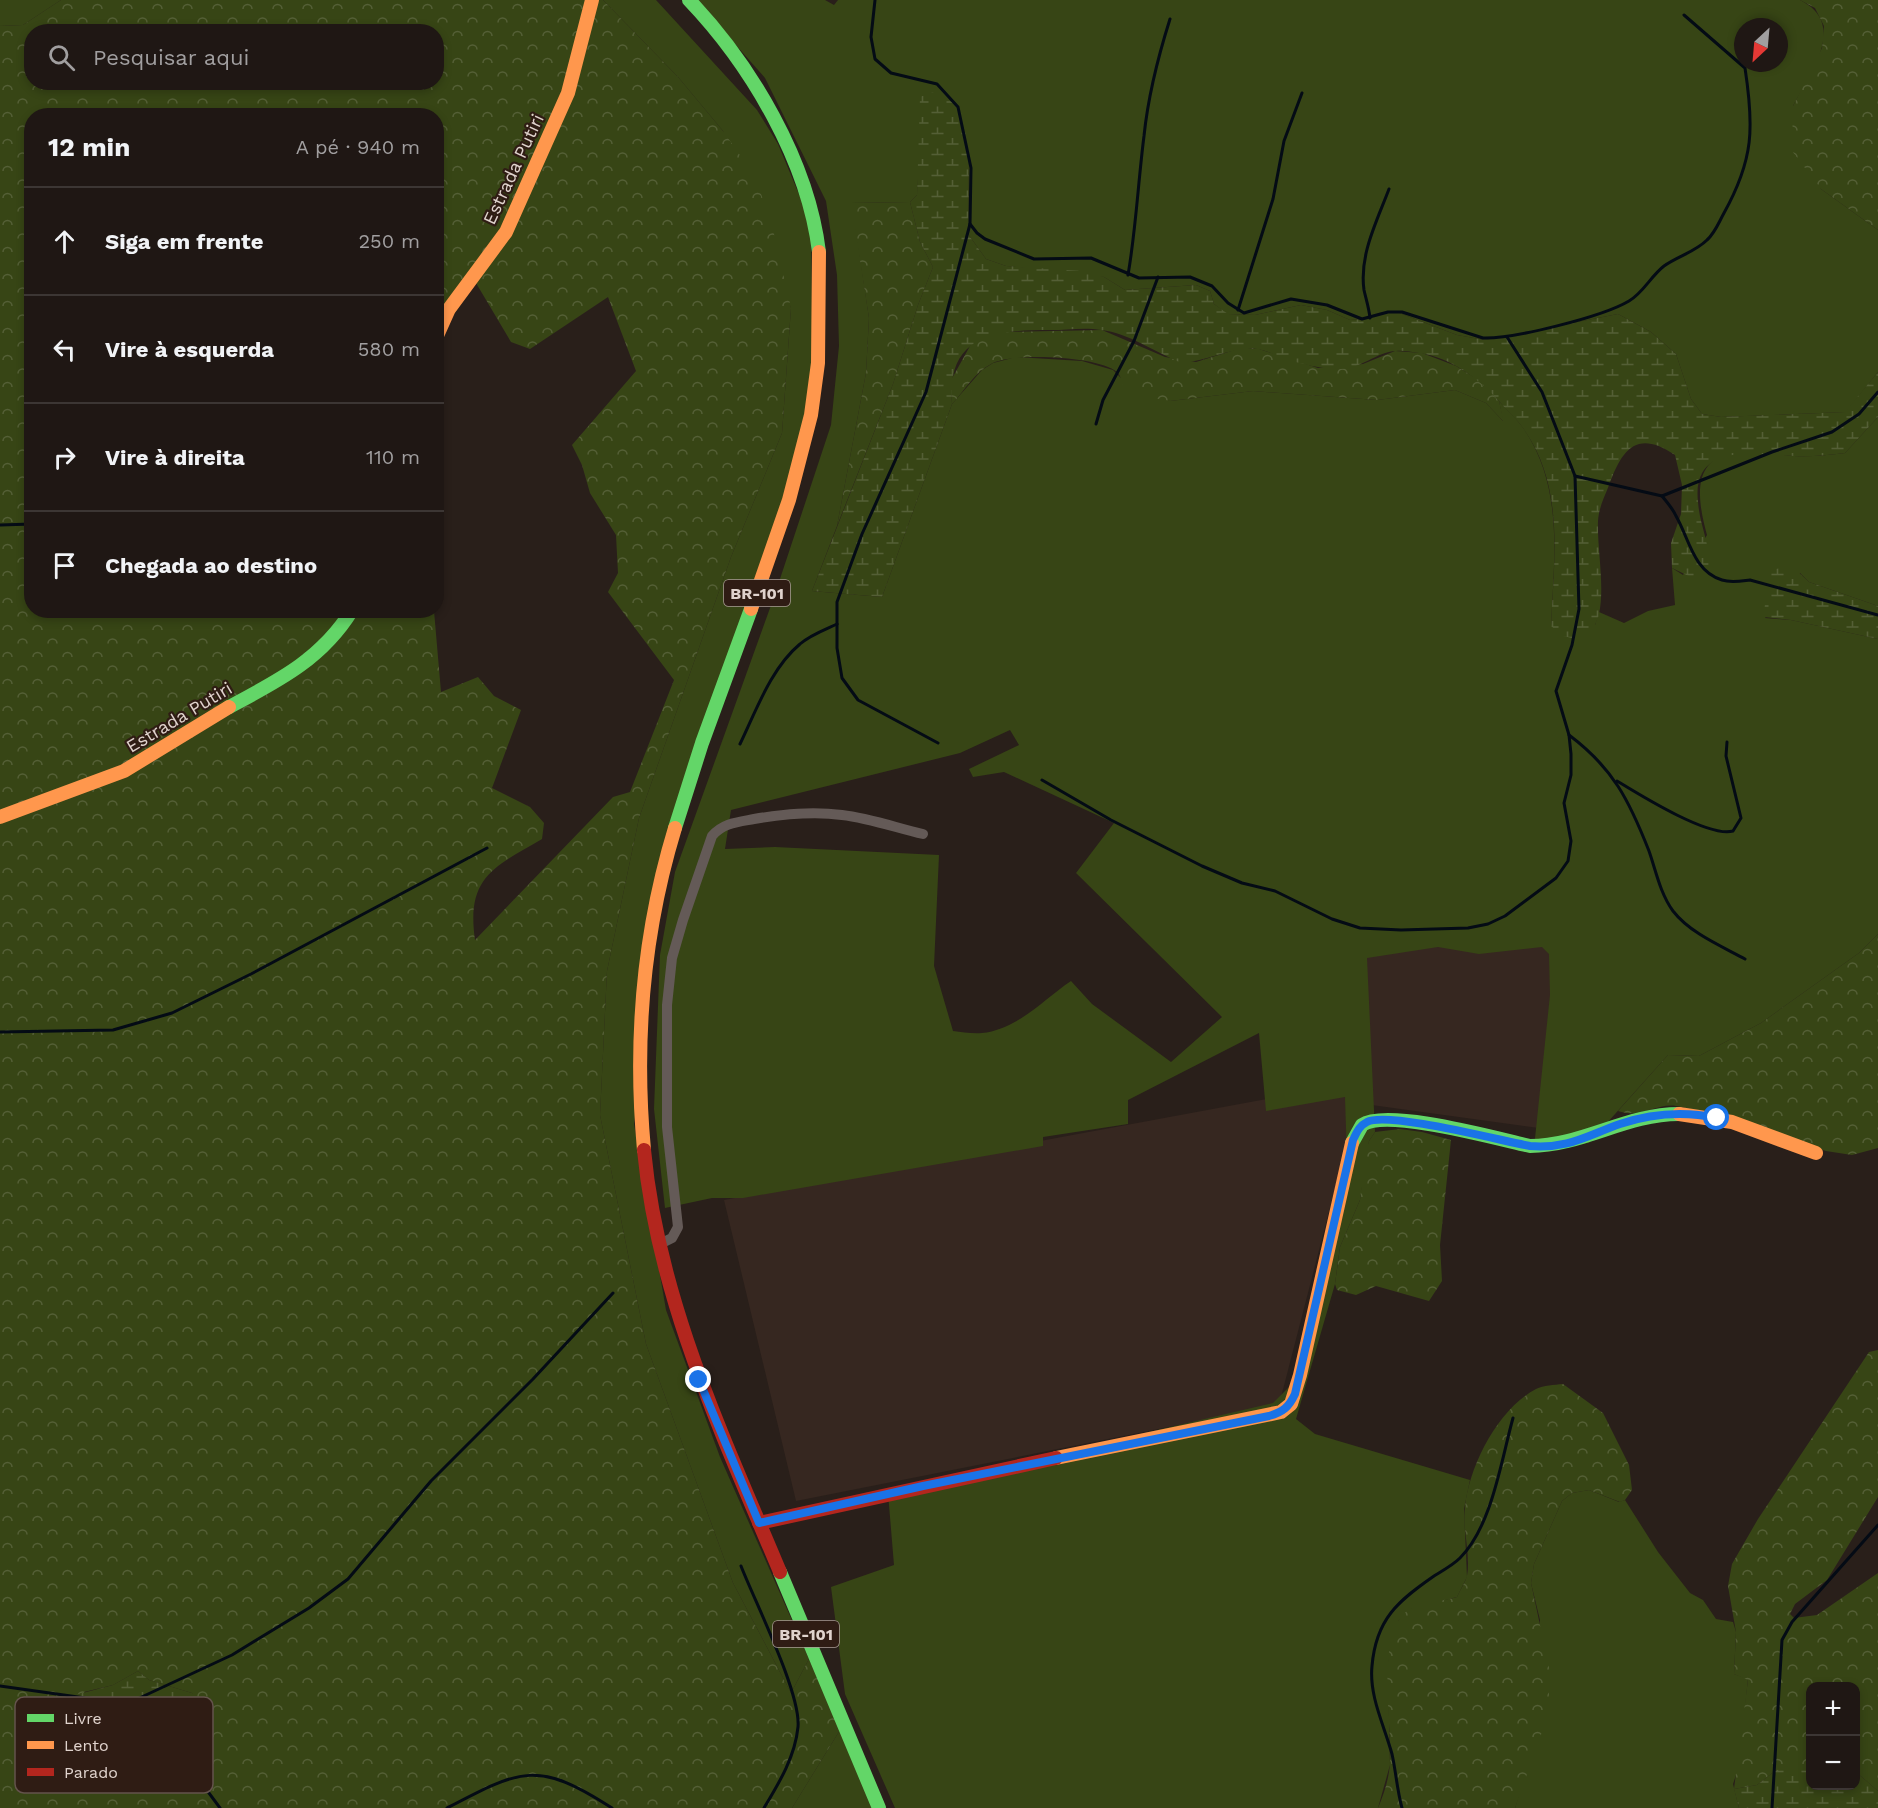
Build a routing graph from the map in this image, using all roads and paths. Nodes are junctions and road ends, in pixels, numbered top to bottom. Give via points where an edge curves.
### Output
1 (591, 0) edge
2 (688, 0) edge
3 (444, 321) edge
4 (348, 618) edge
5 (0, 818) edge
6 (923, 834) dead end
7 (1816, 1153) dead end
8 (660, 1244) junction
9 (759, 1523) junction
10 (879, 1808) edge

1 - 3 street, Estrada Putiri via 568,93 506,232 471,276
2 - 8 street, BR-101 via 757,88 787,140 806,190 820,250 819,348 816,392 788,504 679,815 651,929 643,982 639,1095 642,1146
4 - 5 street, Estrada Putiri via 338,636 311,660 197,724 148,758 115,775
6 - 8 street via 819,813 738,822 725,825 712,836 688,899 668,988 667,1127 678,1227 672,1238
7 - 9 street via 1735,1123 1697,1114 1645,1117 1552,1148 1394,1119 1368,1121 1358,1128 1353,1140 1295,1394 1281,1412
8 - 9 street, BR-101 via 675,1309 699,1380
9 - 10 street, BR-101

